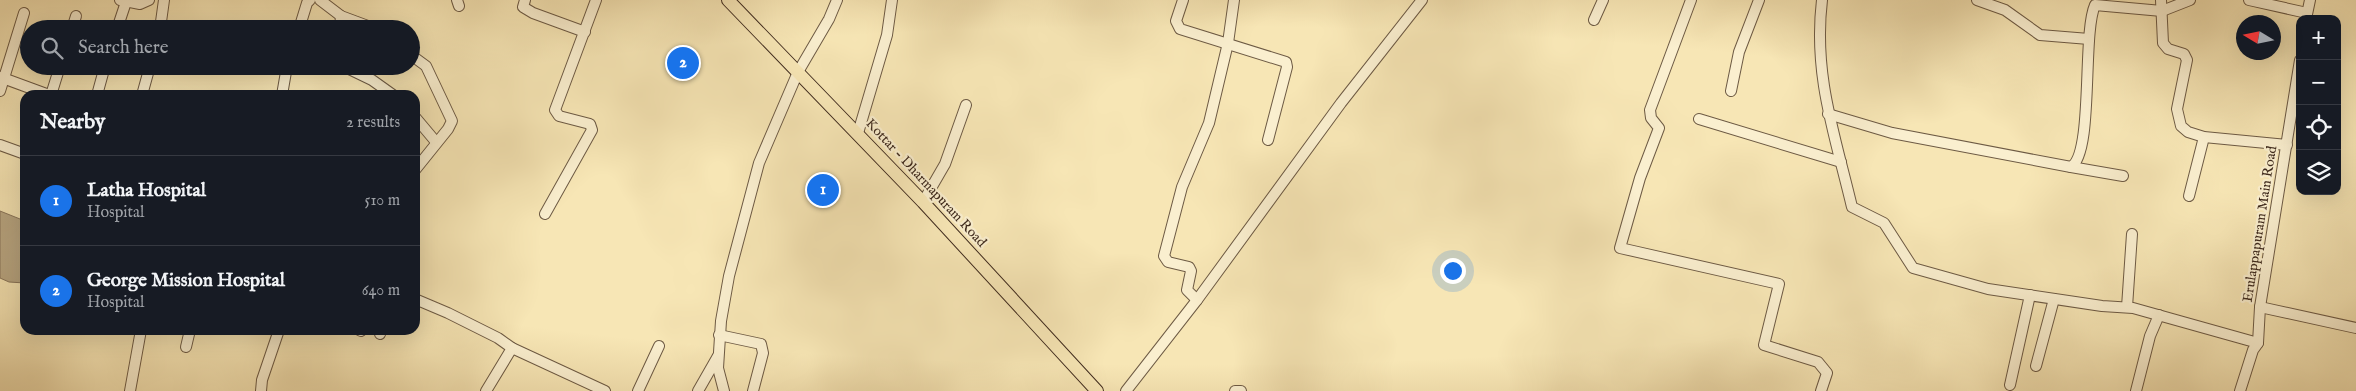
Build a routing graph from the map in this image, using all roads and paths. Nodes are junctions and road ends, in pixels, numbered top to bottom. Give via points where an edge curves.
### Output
1 (148, 0) edge
2 (164, 0) edge
3 (310, 0) edge
4 (524, 0) edge
5 (596, 0) edge
6 (728, 0) edge
7 (837, 0) edge
8 (892, 0) edge
9 (1183, 0) edge
10 (1234, 0) edge
11 (1422, 0) edge
12 (1603, 0) edge
13 (1691, 0) edge
14 (1759, 0) edge
15 (1822, 0) edge
16 (1977, 0) edge
17 (2190, 0) edge
18 (2250, 0) edge
19 (2310, 0) edge
20 (123, 1) edge
21 (327, 1) edge
22 (2118, 3) edge
23 (2162, 5) edge
24 (24, 13) dead end
25 (2302, 15) edge
26 (2306, 15) edge
27 (76, 16) dead end
28 (341, 16) junction
29 (22, 20) edge
30 (75, 20) edge
31 (119, 20) edge
32 (161, 20) edge
33 (302, 20) edge
34 (341, 20) edge
35 (352, 20) edge
36 (1594, 20) dead end
37 (20, 25) edge
38 (585, 32) junction
39 (2089, 39) junction
40 (1228, 43) junction
41 (420, 61) edge
42 (798, 72) junction
43 (57, 75) edge
44 (103, 75) edge
45 (148, 75) edge
46 (285, 75) edge
47 (361, 75) edge
48 (2, 78) edge
49 (2296, 86) edge
50 (36, 90) edge
51 (52, 90) edge
52 (98, 90) edge
53 (143, 90) edge
54 (283, 90) edge
55 (386, 90) edge
56 (0, 91) edge
57 (1731, 91) dead end
58 (966, 105) dead end
59 (1828, 114) junction
60 (1699, 119) dead end
61 (420, 122) edge
62 (858, 133) junction
63 (2204, 137) junction
64 (1268, 140) dead end
65 (436, 142) junction
66 (0, 145) edge
67 (2287, 145) junction
68 (20, 152) edge
69 (1841, 162) junction
70 (420, 163) edge
71 (2071, 167) junction
72 (2123, 176) dead end
73 (2189, 196) dead end
74 (923, 202) junction
75 (545, 214) dead end
76 (2132, 234) dead end
77 (2030, 295) junction
78 (2054, 299) junction
79 (1197, 300) junction
80 (420, 301) edge
81 (2127, 307) junction
82 (2260, 307) junction
83 (2159, 315) junction
84 (2356, 328) edge
85 (140, 335) edge
86 (189, 335) edge
87 (277, 335) edge
88 (720, 335) junction
89 (2258, 343) junction
90 (659, 346) dead end
91 (186, 347) dead end
92 (512, 348) junction
93 (718, 355) junction
94 (2036, 366) dead end
95 (2010, 385) dead end
96 (130, 391) edge
97 (260, 391) edge
98 (486, 391) edge
99 (605, 391) edge
100 (638, 391) edge
101 (698, 391) edge
102 (724, 391) edge
103 (753, 391) edge
104 (1097, 391) edge
105 (1126, 391) edge
106 (1235, 391) edge
107 (1241, 391) edge
108 (1821, 391) edge
109 (2136, 391) edge
110 (2240, 391) edge

1 - 20 street via 140,4
2 - 32 street
3 - 33 street
4 - 38 street via 523,6 533,13
5 - 38 street
6 - 42 main road, Kottar - Dharmapuram Road
7 - 42 street
8 - 62 street via 887,35
9 - 40 street via 1176,19 1178,27
10 - 40 street
11 - 79 street via 1340,103
12 - 36 street
13 - 108 street via 1650,110 1651,118 1659,128 1640,178 1620,248 1779,284 1764,345 1818,362 1827,373
14 - 57 street via 1738,52
15 - 59 street via 1820,73
16 - 39 street via 2005,10 2040,35
17 - 23 street
18 - 25 street
19 - 26 street
20 - 31 street
21 - 28 street
22 - 23 street
22 - 39 street via 2095,5
23 - 63 street via 2163,44 2184,54 2187,60 2177,109 2179,120 2188,132
24 - 29 street
27 - 30 street
28 - 34 street
28 - 35 street
37 - 48 street
38 - 75 street via 556,112 559,116 588,123 592,130
39 - 71 street via 2086,107 2077,160
40 - 64 street via 1286,62
40 - 79 street via 1209,123 1182,187 1164,256 1168,262 1189,267 1187,290
41 - 65 street via 426,66 452,121
42 - 62 main road, Kottar - Dharmapuram Road
42 - 88 street via 759,163 729,276
43 - 51 street
44 - 52 street
45 - 53 street
46 - 54 street
47 - 55 street
48 - 50 street
48 - 56 street
49 - 67 street, Erulappapuram Main Road
58 - 74 street via 945,164
59 - 69 street
59 - 71 street via 1892,133
60 - 69 street
61 - 65 street
62 - 74 main road, Kottar - Dharmapuram Road
63 - 67 street
63 - 73 street
65 - 70 street
66 - 68 street
67 - 82 street, Erulappapuram Main Road
69 - 77 street via 1852,207 1884,223 1913,268 1988,289
71 - 72 street
74 - 104 main road, Kottar - Dharmapuram Road
76 - 81 street
77 - 78 street
77 - 95 street
78 - 81 street
78 - 94 street
79 - 105 street
80 - 92 street via 498,338
81 - 83 street
82 - 84 street
82 - 89 street, Erulappapuram Main Road
83 - 89 street
83 - 109 street via 2150,336
85 - 96 street
86 - 91 street
87 - 97 street
88 - 93 street
88 - 103 street via 761,344 763,350
89 - 110 street, Erulappapuram Main Road
90 - 100 street
92 - 98 street
92 - 99 street
93 - 101 street
93 - 102 street
106 - 107 street

